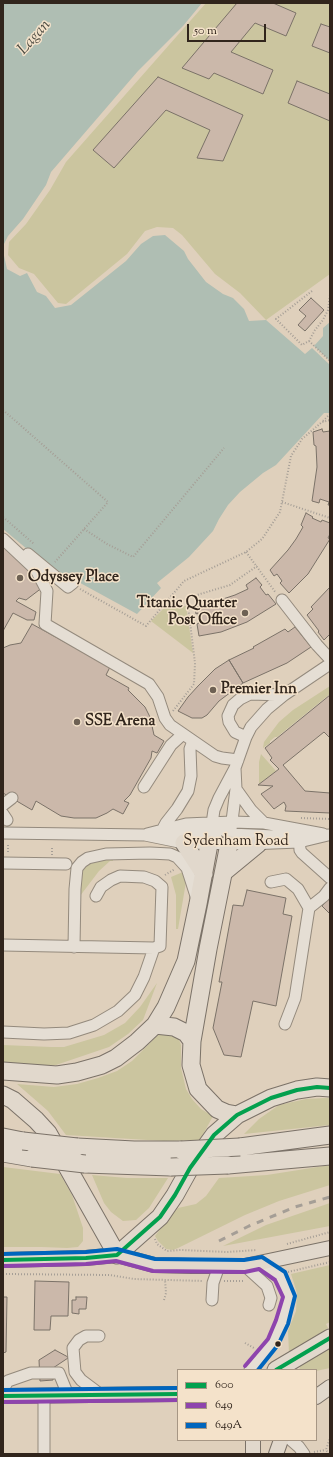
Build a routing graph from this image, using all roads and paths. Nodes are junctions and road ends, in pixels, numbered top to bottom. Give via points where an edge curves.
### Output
1 (327, 3) edge
2 (330, 4) edge
3 (312, 291) dead end
4 (330, 295) edge
5 (309, 341) junction
6 (330, 361) edge
7 (3, 410) edge
8 (329, 414) edge
9 (330, 420) edge
10 (322, 422) junction
11 (224, 448) dead end
12 (282, 502) junction
13 (3, 517) edge
14 (330, 518) edge
15 (84, 529) junction
16 (3, 534) edge
17 (3, 539) edge
18 (37, 547) dead end
19 (246, 552) junction
20 (54, 563) dead end
21 (257, 566) junction
22 (73, 583) joint
23 (282, 600) joint
24 (330, 659) edge
25 (330, 664) edge
26 (284, 695) junction
27 (167, 720) junction
28 (183, 734) junction
29 (246, 737) junction
30 (193, 741) junction
31 (236, 764) junction
32 (144, 787) dead end
33 (236, 789) junction
34 (330, 819) edge
35 (232, 822) junction
36 (264, 823) junction
37 (3, 833) edge
38 (162, 833) junction
39 (210, 833) junction
40 (301, 833) junction
41 (329, 835) edge
42 (230, 839) junction
43 (184, 843) junction
44 (258, 844) junction
45 (3, 863) edge
46 (66, 864) dead end
47 (179, 866) dead end
48 (224, 872) junction
49 (204, 874) junction
50 (330, 878) edge
51 (155, 881) junction
52 (271, 882) dead end
53 (330, 888) edge
54 (96, 896) dead end
55 (198, 904) junction
56 (310, 908) junction
57 (3, 945) edge
58 (74, 947) junction
59 (154, 948) junction
60 (285, 1024) dead end
61 (155, 1025) junction
62 (3, 1032) edge
63 (192, 1041) junction
64 (3, 1071) edge
65 (330, 1088) edge
66 (3, 1095) edge
67 (237, 1115) junction
68 (330, 1135) edge
69 (3, 1138) edge
70 (3, 1153) edge
71 (330, 1156) edge
72 (149, 1227) junction
73 (330, 1232) edge
74 (285, 1244) dead end
75 (330, 1248) edge
76 (117, 1255) junction
77 (262, 1256) junction
78 (3, 1260) edge
79 (330, 1262) edge
80 (218, 1266) junction
81 (245, 1266) junction
82 (287, 1273) dead end
83 (3, 1274) edge
84 (165, 1280) junction
85 (203, 1281) dead end
86 (219, 1281) dead end
87 (248, 1281) dead end
88 (164, 1300) dead end
89 (212, 1300) dead end
90 (269, 1305) dead end
91 (99, 1336) dead end
92 (330, 1338) edge
93 (245, 1343) dead end
94 (257, 1351) dead end
95 (281, 1367) edge
96 (251, 1369) edge
97 (317, 1386) edge
98 (330, 1386) edge
99 (3, 1389) edge
100 (177, 1394) edge
101 (102, 1395) junction
102 (3, 1396) edge
103 (44, 1396) junction
104 (68, 1396) junction
105 (317, 1396) edge
106 (330, 1438) edge
107 (253, 1441) edge
108 (281, 1441) edge
109 (292, 1441) edge
110 (44, 1454) edge
111 (253, 1454) edge
112 (276, 1454) edge
113 (304, 1454) edge
114 (328, 1454) edge

1 - 2 path
3 - 5 path via 276,319 302,345
4 - 5 path via 328,310
5 - 6 path
7 - 15 path via 108,502
8 - 10 path
9 - 10 path
10 - 12 path via 302,439 291,456
11 - 15 path via 133,557
12 - 14 path
12 - 19 path via 280,512 262,539
13 - 18 path
15 - 20 path
16 - 22 street via 68,587
17 - 27 street via 36,570 47,591 45,624 149,684 158,697
19 - 21 path
19 - 22 path via 184,581 146,626 84,592
21 - 23 path
21 - 27 path via 230,585 187,598 195,663 194,684
23 - 24 street
25 - 26 street
26 - 29 street via 257,719
26 - 29 street via 250,694 233,705 228,716 229,722 235,732
27 - 28 street
28 - 30 street
28 - 32 street via 171,745
29 - 31 street
30 - 31 street via 215,756
30 - 38 street via 190,749 191,776 188,791
31 - 33 street
31 - 39 street via 219,798
33 - 35 street
33 - 36 street
34 - 40 path
35 - 36 street, Sydenham Road
35 - 39 street, Sydenham Road
35 - 42 street
36 - 40 street, Sydenham Road
37 - 38 street, Sydenham Road
38 - 39 street
38 - 43 street, Sydenham Road
39 - 42 street, Sydenham Road
39 - 42 street
39 - 43 street, Sydenham Road
39 - 49 highway
40 - 41 street, Sydenham Road
40 - 41 street, Sydenham Road
40 - 42 street
40 - 44 street, Sydenham Road
40 - 50 street via 300,850
42 - 44 street, Sydenham Road
42 - 48 highway
43 - 49 highway
44 - 48 highway
45 - 46 street
47 - 51 path
48 - 63 highway
49 - 55 highway
51 - 54 street via 144,877 120,876 101,887
51 - 59 street via 162,887 160,946
52 - 56 street via 286,879 298,889
53 - 56 street
55 - 58 street via 187,868 177,857 170,854 106,854 88,858 77,868
55 - 61 highway via 186,961 166,1007
56 - 60 street via 295,998
57 - 58 street
58 - 59 street
59 - 62 street via 135,995 118,1010 94,1025 68,1033
61 - 63 highway via 174,1027 186,1033
61 - 64 highway via 116,1058 102,1065 57,1075
63 - 67 highway via 191,1065 198,1089 217,1109
65 - 67 highway via 297,1090 271,1098
66 - 76 highway via 13,1100 48,1133
67 - 72 highway via 214,1135 160,1217
68 - 69 highway, bridge via 240,1147 181,1150 76,1147
70 - 71 highway, bridge via 85,1164 170,1167
72 - 76 highway
72 - 77 path via 157,1244 167,1251 227,1252
73 - 74 path
75 - 77 main road
76 - 78 main road
76 - 80 main road via 154,1265
77 - 81 main road
77 - 96 street via 280,1276 289,1296 282,1322 272,1342
79 - 82 path
80 - 81 main road
80 - 89 street
81 - 90 street via 267,1286 271,1298
83 - 84 path via 110,1275
84 - 85 path
84 - 88 path
86 - 87 path
91 - 101 street via 86,1336 73,1348 74,1372
92 - 95 highway
93 - 94 path
97 - 98 main road
98 - 105 main road
99 - 104 street via 8,1381 31,1373 59,1373
100 - 101 main road
101 - 104 main road
102 - 103 main road
103 - 104 main road
103 - 110 street
106 - 114 path via 326,1450
107 - 111 main road
108 - 112 main road
109 - 113 street

